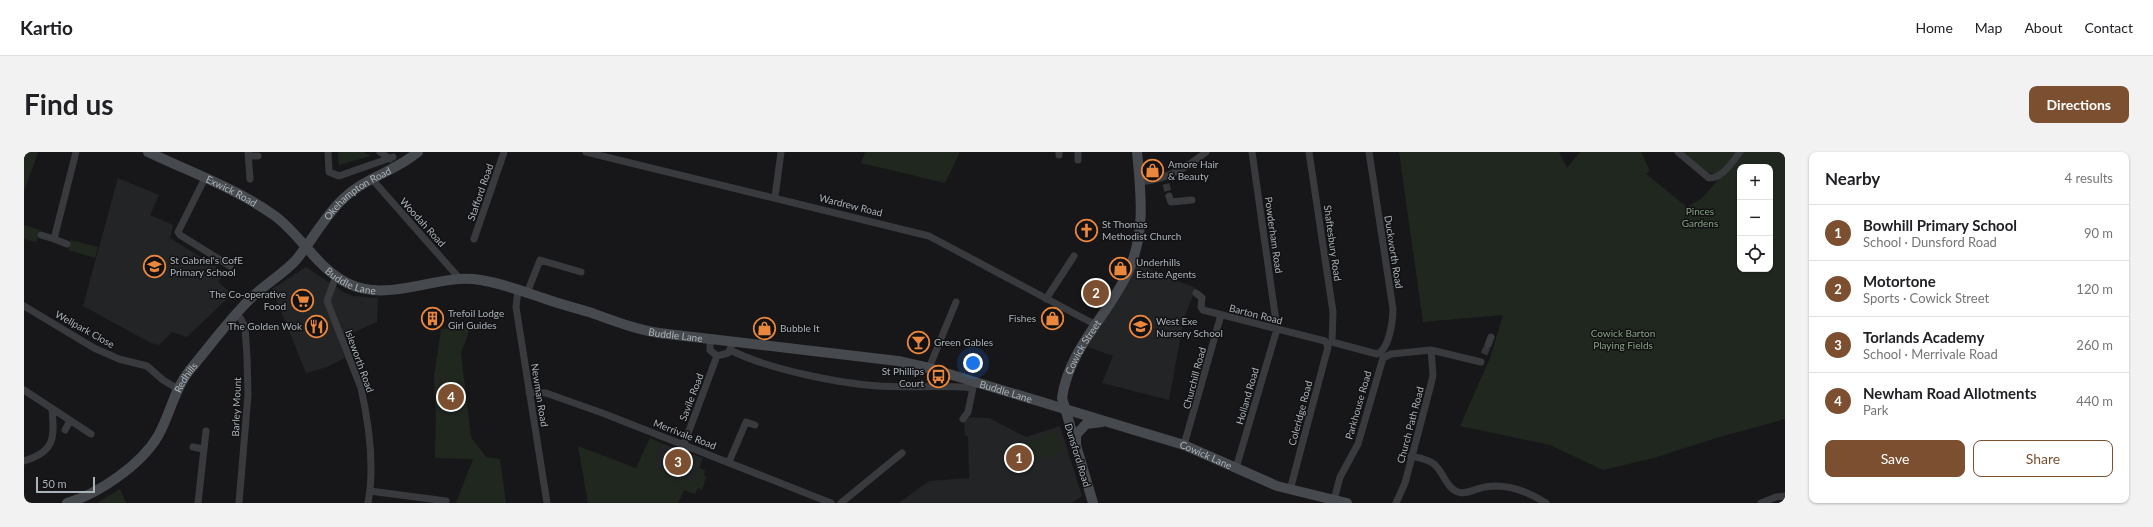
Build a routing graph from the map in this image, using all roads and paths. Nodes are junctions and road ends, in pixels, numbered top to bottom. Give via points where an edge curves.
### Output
1 (76, 152) edge
2 (148, 152) edge
3 (328, 152) edge
4 (380, 152) edge
5 (418, 152) edge
6 (504, 152) edge
7 (586, 152) edge
8 (781, 152) edge
9 (1078, 152) edge
10 (1137, 152) edge
11 (1206, 152) edge
12 (1252, 152) edge
13 (1310, 152) edge
14 (1369, 152) edge
15 (1678, 152) edge
16 (1740, 152) edge
17 (249, 154) edge
18 (258, 156) dead end
19 (1078, 160) dead end
20 (205, 178) junction
21 (371, 178) junction
22 (250, 179) dead end
23 (1140, 182) junction
24 (1169, 196) dead end
25 (775, 197) junction
26 (1192, 200) dead end
27 (41, 235) dead end
28 (54, 239) junction
29 (474, 239) dead end
30 (67, 244) dead end
31 (305, 246) junction
32 (1074, 256) dead end
33 (230, 266) dead end
34 (580, 272) dead end
35 (336, 276) junction
36 (460, 279) junction
37 (523, 291) junction
38 (1196, 294) dead end
39 (1046, 299) junction
40 (956, 302) dead end
41 (24, 306) edge
42 (236, 314) junction
43 (1222, 315) junction
44 (1276, 322) dead end
45 (1094, 324) junction
46 (1277, 329) junction
47 (1491, 337) dead end
48 (710, 338) junction
49 (1328, 339) junction
50 (732, 345) junction
51 (1488, 345) tunnel mouth
52 (1431, 350) junction
53 (717, 356) junction
54 (1382, 356) junction
55 (1481, 362) dead end
56 (929, 368) junction
57 (974, 384) junction
58 (178, 389) junction
59 (24, 390) edge
60 (529, 392) junction
61 (1063, 408) junction
62 (52, 410) junction
63 (963, 419) dead end
64 (70, 421) junction
65 (1106, 421) junction
66 (755, 425) dead end
67 (64, 430) dead end
68 (206, 431) dead end
69 (91, 434) dead end
70 (684, 444) junction
71 (1184, 445) junction
72 (1076, 447) junction
73 (193, 448) dead end
74 (203, 449) junction
75 (902, 453) dead end
76 (1411, 456) junction
77 (24, 461) edge
78 (729, 462) junction
79 (1236, 468) junction
80 (1290, 490) junction
81 (370, 491) junction
82 (1785, 496) edge
83 (1334, 500) junction
84 (446, 501) dead end
85 (67, 503) edge
86 (198, 503) edge
87 (240, 503) edge
88 (368, 503) edge
89 (547, 503) edge
90 (831, 503) edge
91 (842, 503) edge
92 (1093, 503) edge
93 (1346, 503) edge
94 (1396, 503) edge
95 (1546, 503) edge
96 (1761, 503) edge

1 - 28 street
2 - 20 street, Exwick Road
3 - 4 street via 329,172 336,176 391,158
5 - 21 street, Okehampton Road
6 - 29 street, Stafford Road
7 - 25 street, Wardrew Road
8 - 25 street
9 - 19 street
10 - 23 street, Cowick Street
11 - 23 street via 1165,181
12 - 44 street, Powderham Road
13 - 49 street, Shaftesbury Road via 1333,312
14 - 54 street, Duckworth Road via 1393,309
15 - 16 street via 1709,178 1714,178 1723,172
17 - 18 street
17 - 22 street
20 - 31 street, Exwick Road via 239,193 262,207
20 - 33 street via 178,232
21 - 31 street, Okehampton Road via 338,204
21 - 36 street, Woodah Road
23 - 45 street, Cowick Street via 1142,220 1137,246 1128,273
24 - 26 street via 1171,202
25 - 39 street, Wardrew Road via 929,236
27 - 28 street
28 - 30 street
31 - 35 street, Buddle Lane
31 - 42 street, Redhills via 291,264
32 - 39 street
34 - 37 street, Newman Road via 540,260
35 - 36 street, Buddle Lane via 356,287 379,290
35 - 81 street, Isleworth Road via 327,301 364,401 370,453
36 - 37 street, Buddle Lane via 473,279
37 - 48 street, Buddle Lane via 636,328 658,333
37 - 60 street, Newman Road via 516,307
38 - 43 street, Barton Road via 1202,298 1202,309
39 - 45 street, Wardrew Road
40 - 56 street
41 - 58 street, Wellpark Close via 94,348 119,359 147,366
42 - 58 street, Redhills
42 - 87 street, Barley Mount via 244,322 248,372
43 - 46 street, Barton Road
43 - 71 street, Churchill Road
45 - 61 street, Cowick Street via 1070,366 1063,389
46 - 49 street, Barton Road
46 - 79 street, Holland Road
47 - 51 street
48 - 50 street, Buddle Lane
48 - 53 street via 710,350
49 - 54 street, Barton Road via 1335,344
49 - 80 street, Coleridge Road via 1326,357
50 - 53 street via 725,355
50 - 56 street, Buddle Lane via 898,361
50 - 57 street, Buddle Lane via 806,375 854,383 899,387
52 - 54 street, Barton Road
52 - 55 street, Barton Road
52 - 76 street, Church Path Road via 1433,375
53 - 70 street, Savile Road
54 - 83 street, Parkhouse Road via 1358,444 1340,477
56 - 57 street, Buddle Lane
57 - 61 street, Buddle Lane
57 - 63 street via 968,412
58 - 85 street, Redhills via 158,436 149,449 101,488
59 - 62 street
60 - 70 street, Merrivale Road via 546,393
60 - 89 street, Newman Road
61 - 65 street, Cowick Lane
61 - 72 street, Dunsford Road
62 - 64 street
62 - 77 street via 54,428 48,448 41,455
64 - 67 street
64 - 69 street
65 - 71 street, Cowick Lane
65 - 72 street via 1083,426 1076,435
66 - 78 street via 746,422
68 - 74 street
70 - 78 street, Merrivale Road
71 - 79 street, Cowick Lane
72 - 92 street, Dunsford Road
73 - 74 street
74 - 86 street
75 - 91 street
76 - 94 street, Church Path Road via 1405,483
76 - 95 street via 1434,464 1451,487 1458,492 1505,486 1533,495
78 - 90 street, Merrivale Road
79 - 80 street, Cowick Lane
80 - 83 street, Cowick Lane
81 - 84 street
81 - 88 street, Isleworth Road
82 - 96 street
83 - 93 street, Cowick Lane

